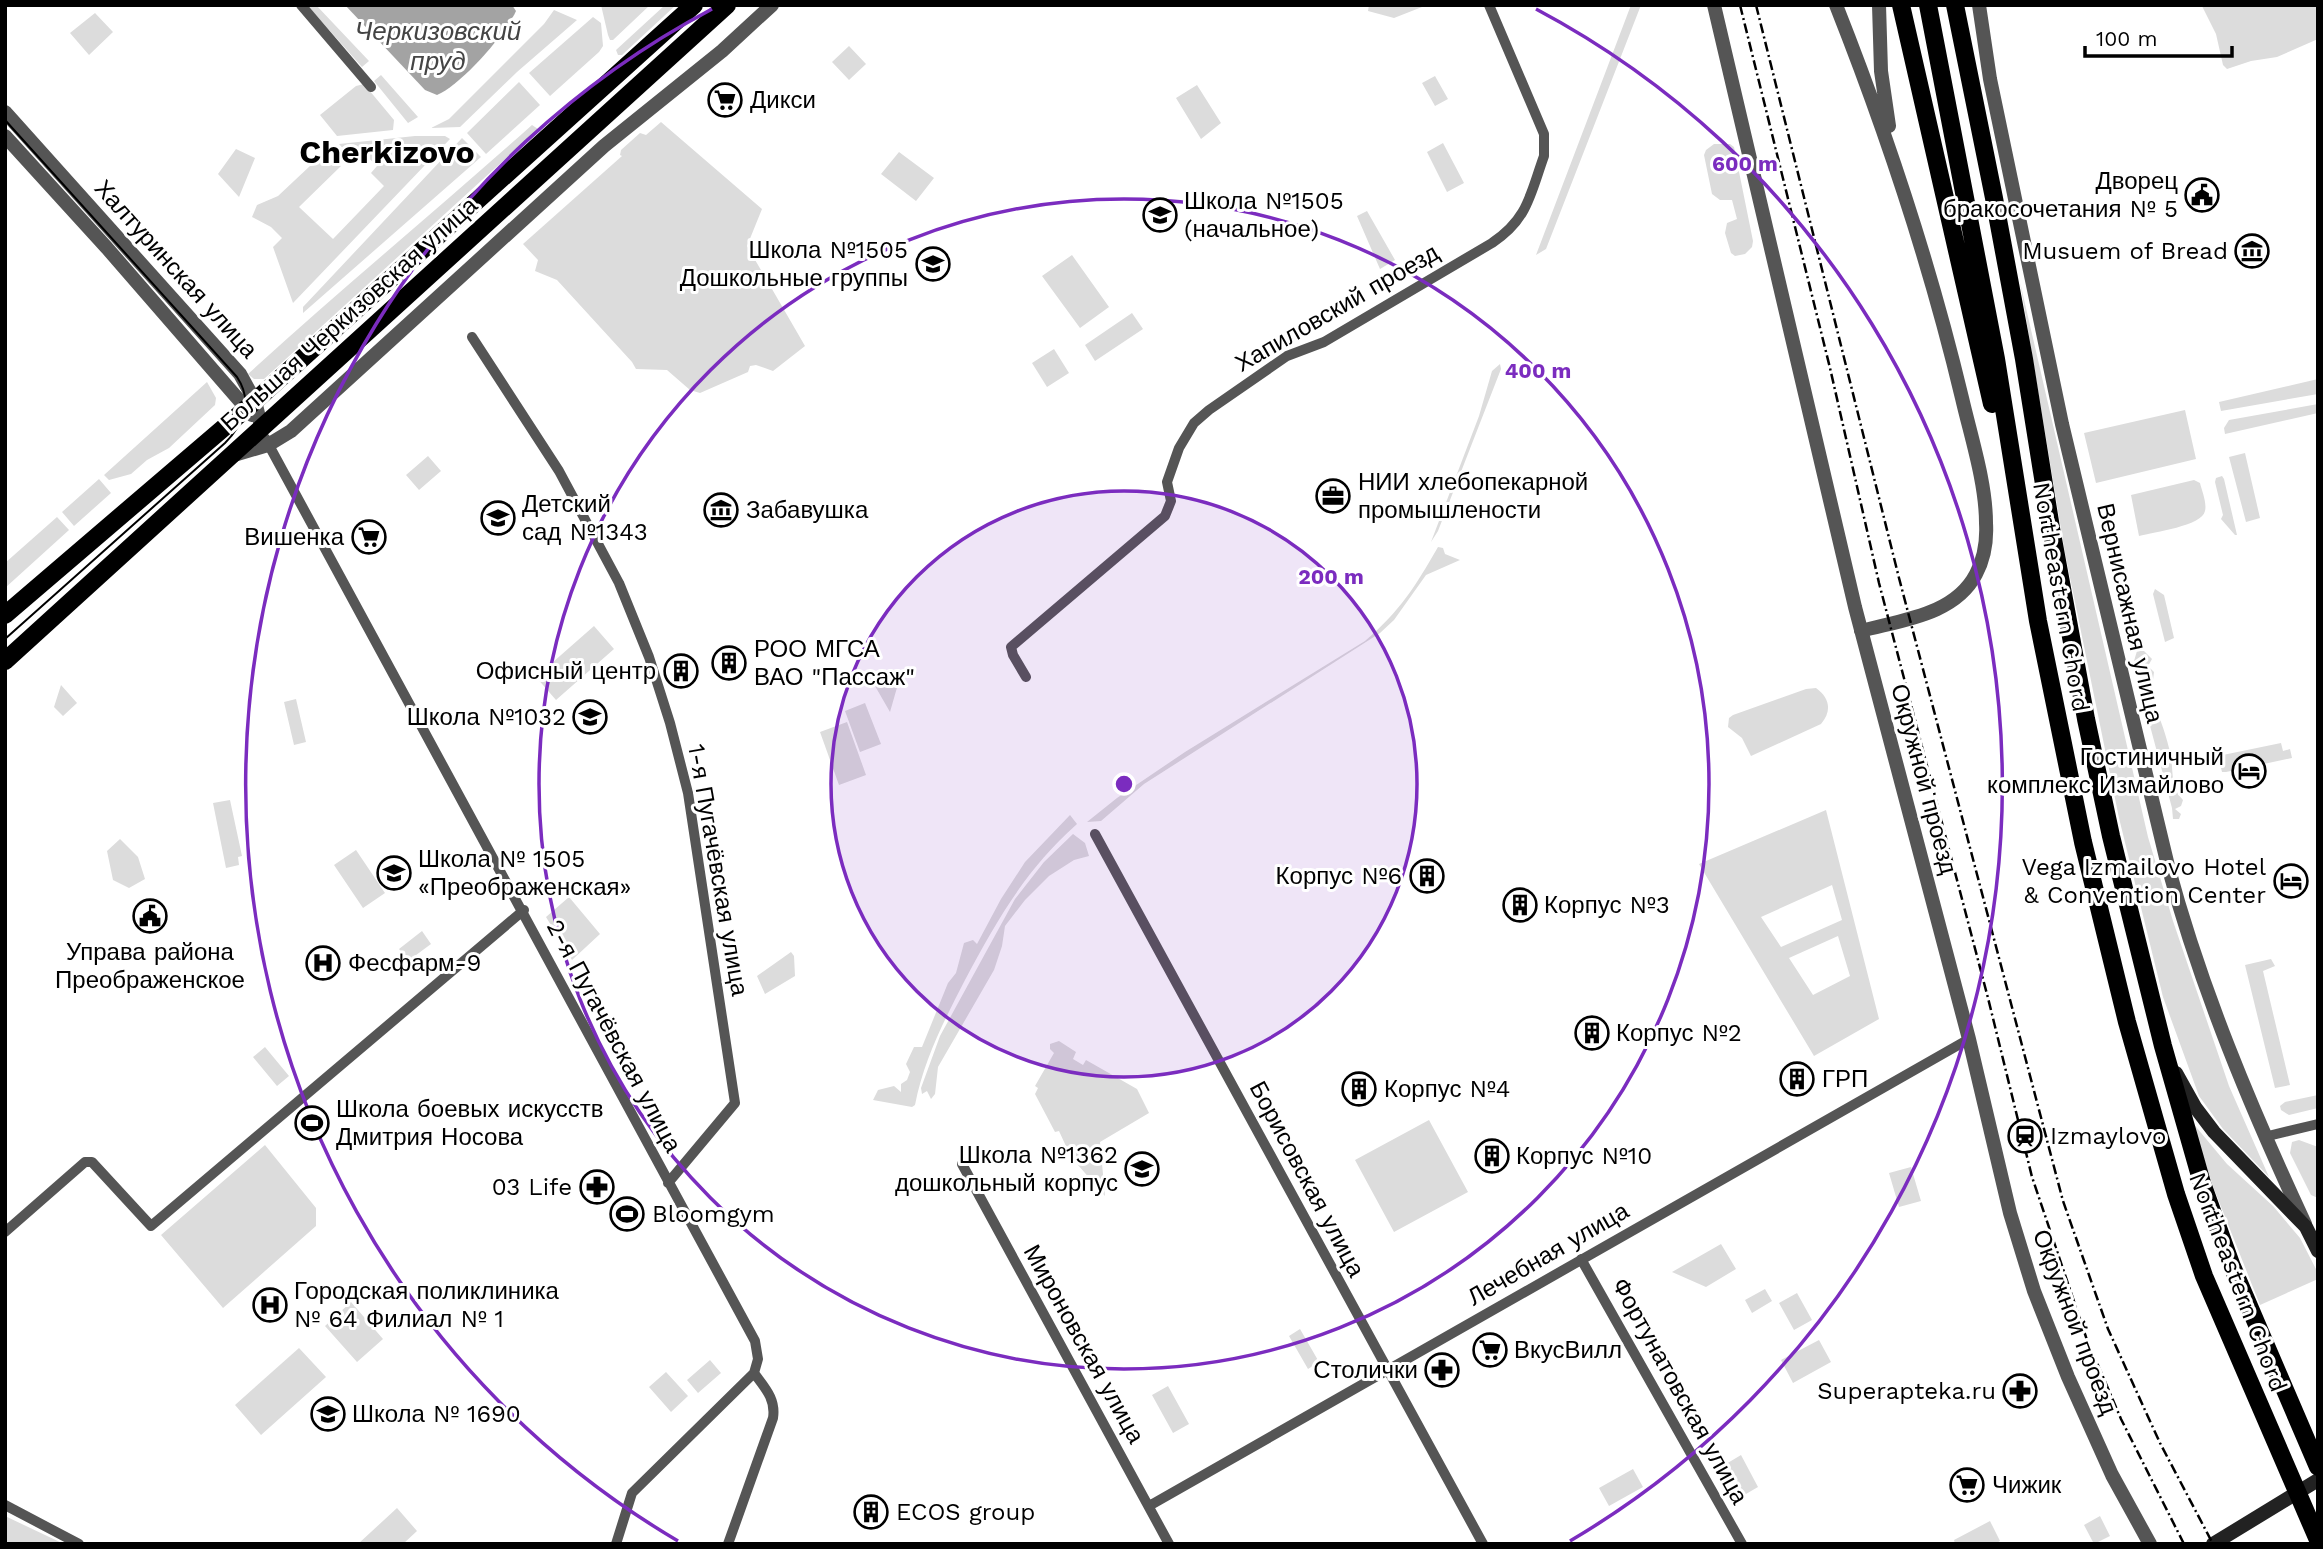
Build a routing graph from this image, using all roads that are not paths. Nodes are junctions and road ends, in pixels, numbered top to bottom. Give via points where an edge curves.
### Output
1 (301, 5) edge
2 (694, 5) edge
3 (727, 5) edge
4 (772, 5) edge
5 (1489, 5) edge
6 (1714, 5) edge
7 (1836, 5) edge
8 (1879, 5) edge
9 (1901, 5) edge
10 (1928, 5) edge
11 (1955, 5) edge
12 (1979, 5) edge
13 (370, 87) dead end
14 (5, 113) edge
15 (5, 136) edge
16 (1895, 163) junction
17 (472, 338) dead end
18 (251, 405) junction
19 (261, 426) junction
20 (268, 446) junction
21 (227, 457) junction
22 (2022, 523) junction
23 (5, 615) edge
24 (1861, 631) junction
25 (5, 661) edge
26 (1026, 677) dead end
27 (1095, 834) dead end
28 (524, 910) junction
29 (1969, 1039) junction
30 (2163, 1046) junction
31 (2318, 1124) edge
32 (2264, 1137) junction
33 (962, 1164) dead end
34 (668, 1183) junction
35 (2306, 1227) junction
36 (5, 1232) edge
37 (2318, 1251) edge
38 (1581, 1259) junction
39 (1386, 1370) junction
40 (754, 1373) junction
41 (2318, 1467) edge
42 (2318, 1480) edge
43 (5, 1505) edge
44 (1149, 1506) junction
45 (2318, 1540) edge
46 (79, 1544) edge
47 (616, 1544) edge
48 (728, 1544) edge
49 (1169, 1544) edge
50 (1483, 1544) edge
51 (1742, 1544) edge
52 (2150, 1544) edge
53 (2213, 1544) edge

1 - 13 street
2 - 18 main road, Большая Черкизовская улица
3 - 19 main road, Большая Черкизовская улица
4 - 20 street via 604,146 291,431
5 - 26 street, Хапиловский проезд via 1544,134 1544,156 1524,213 1492,243 1324,342 1287,356 1194,423 1167,482 1171,501 1165,516 1011,647
6 - 24 street, Окружной проезд
7 - 16 street
8 - 16 street via 1881,71
9 - 22 main road
10 - 22 main road, Northeastern Chord via 1996,359
11 - 30 main road, Northeastern Chord via 2086,719
12 - 32 street, Вернисажная улица via 1990,79 2062,424 2168,866 2183,919
14 - 18 street, Халтуринская улица via 240,374
15 - 18 street, Халтуринская улица
16 - 24 street via 1953,363 1983,496 1986,541 1976,575 1945,605
17 - 34 street, 1-я Пугачёвская улица via 553,461 619,583 649,657 684,771 735,1103
18 - 19 street, Халтуринская улица
18 - 23 main road, Большая Черкизовская улица
19 - 20 street, 2-я Пугачёвская улица
19 - 21 main road, Большая Черкизовская улица
20 - 21 street
20 - 28 street, 2-я Пугачёвская улица
21 - 25 main road, Большая Черкизовская улица
22 - 45 main road, Northeastern Chord via 2083,842 2176,1194 2228,1335
24 - 29 street, Окружной проезд
27 - 39 street, Борисовская улица
28 - 34 street, 2-я Пугачёвская улица
28 - 36 street via 151,1226 92,1162 85,1161
29 - 38 street, Лечебная улица
29 - 52 street, Окружной проезд via 2010,1213 2047,1326 2112,1475
30 - 35 main road via 2181,1084 2214,1132
30 - 41 main road, Northeastern Chord via 2202,1183 2255,1323
31 - 32 street
32 - 35 street, Вернисажная улица
33 - 44 street, Мироновская улица
34 - 40 street, 2-я Пугачёвская улица via 755,1341 758,1359
35 - 37 main road, Вернисажная улица
38 - 39 street, Лечебная улица
38 - 51 street, Фортунатовская улица
39 - 44 street, Лечебная улица
39 - 50 street, Борисовская улица
40 - 47 street via 632,1493
40 - 48 street via 772,1399 773,1418
42 - 53 main road
43 - 46 street
44 - 49 street, Мироновская улица

